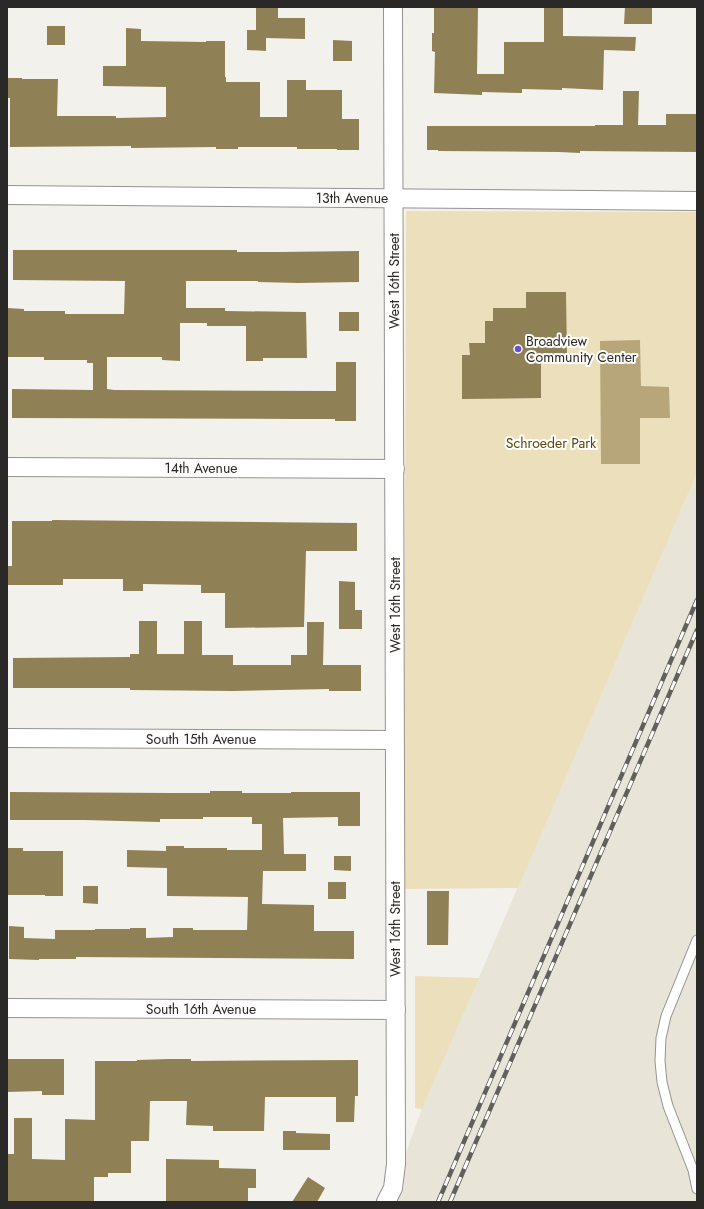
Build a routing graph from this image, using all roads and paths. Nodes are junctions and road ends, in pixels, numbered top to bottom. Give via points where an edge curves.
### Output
1 (393, 7) edge
2 (7, 196) edge
3 (393, 199) junction
4 (697, 200) edge
5 (7, 467) edge
6 (395, 469) junction
7 (7, 738) edge
8 (394, 740) junction
9 (697, 940) edge
10 (7, 1008) edge
11 (396, 1010) junction
12 (697, 1189) edge
13 (386, 1202) edge

1 - 3 street, West 16th Street
2 - 3 street, 13th Avenue
3 - 4 street, 13th Avenue
3 - 6 street, West 16th Street
5 - 6 street, 14th Avenue
6 - 8 street, West 16th Street
7 - 8 street, South 15th Avenue
8 - 11 street, West 16th Street
9 - 12 lane via 666,1016 661,1038 660,1061 668,1106 693,1170
10 - 11 street, South 16th Avenue
11 - 13 street, West 16th Street via 396,1164 393,1188

